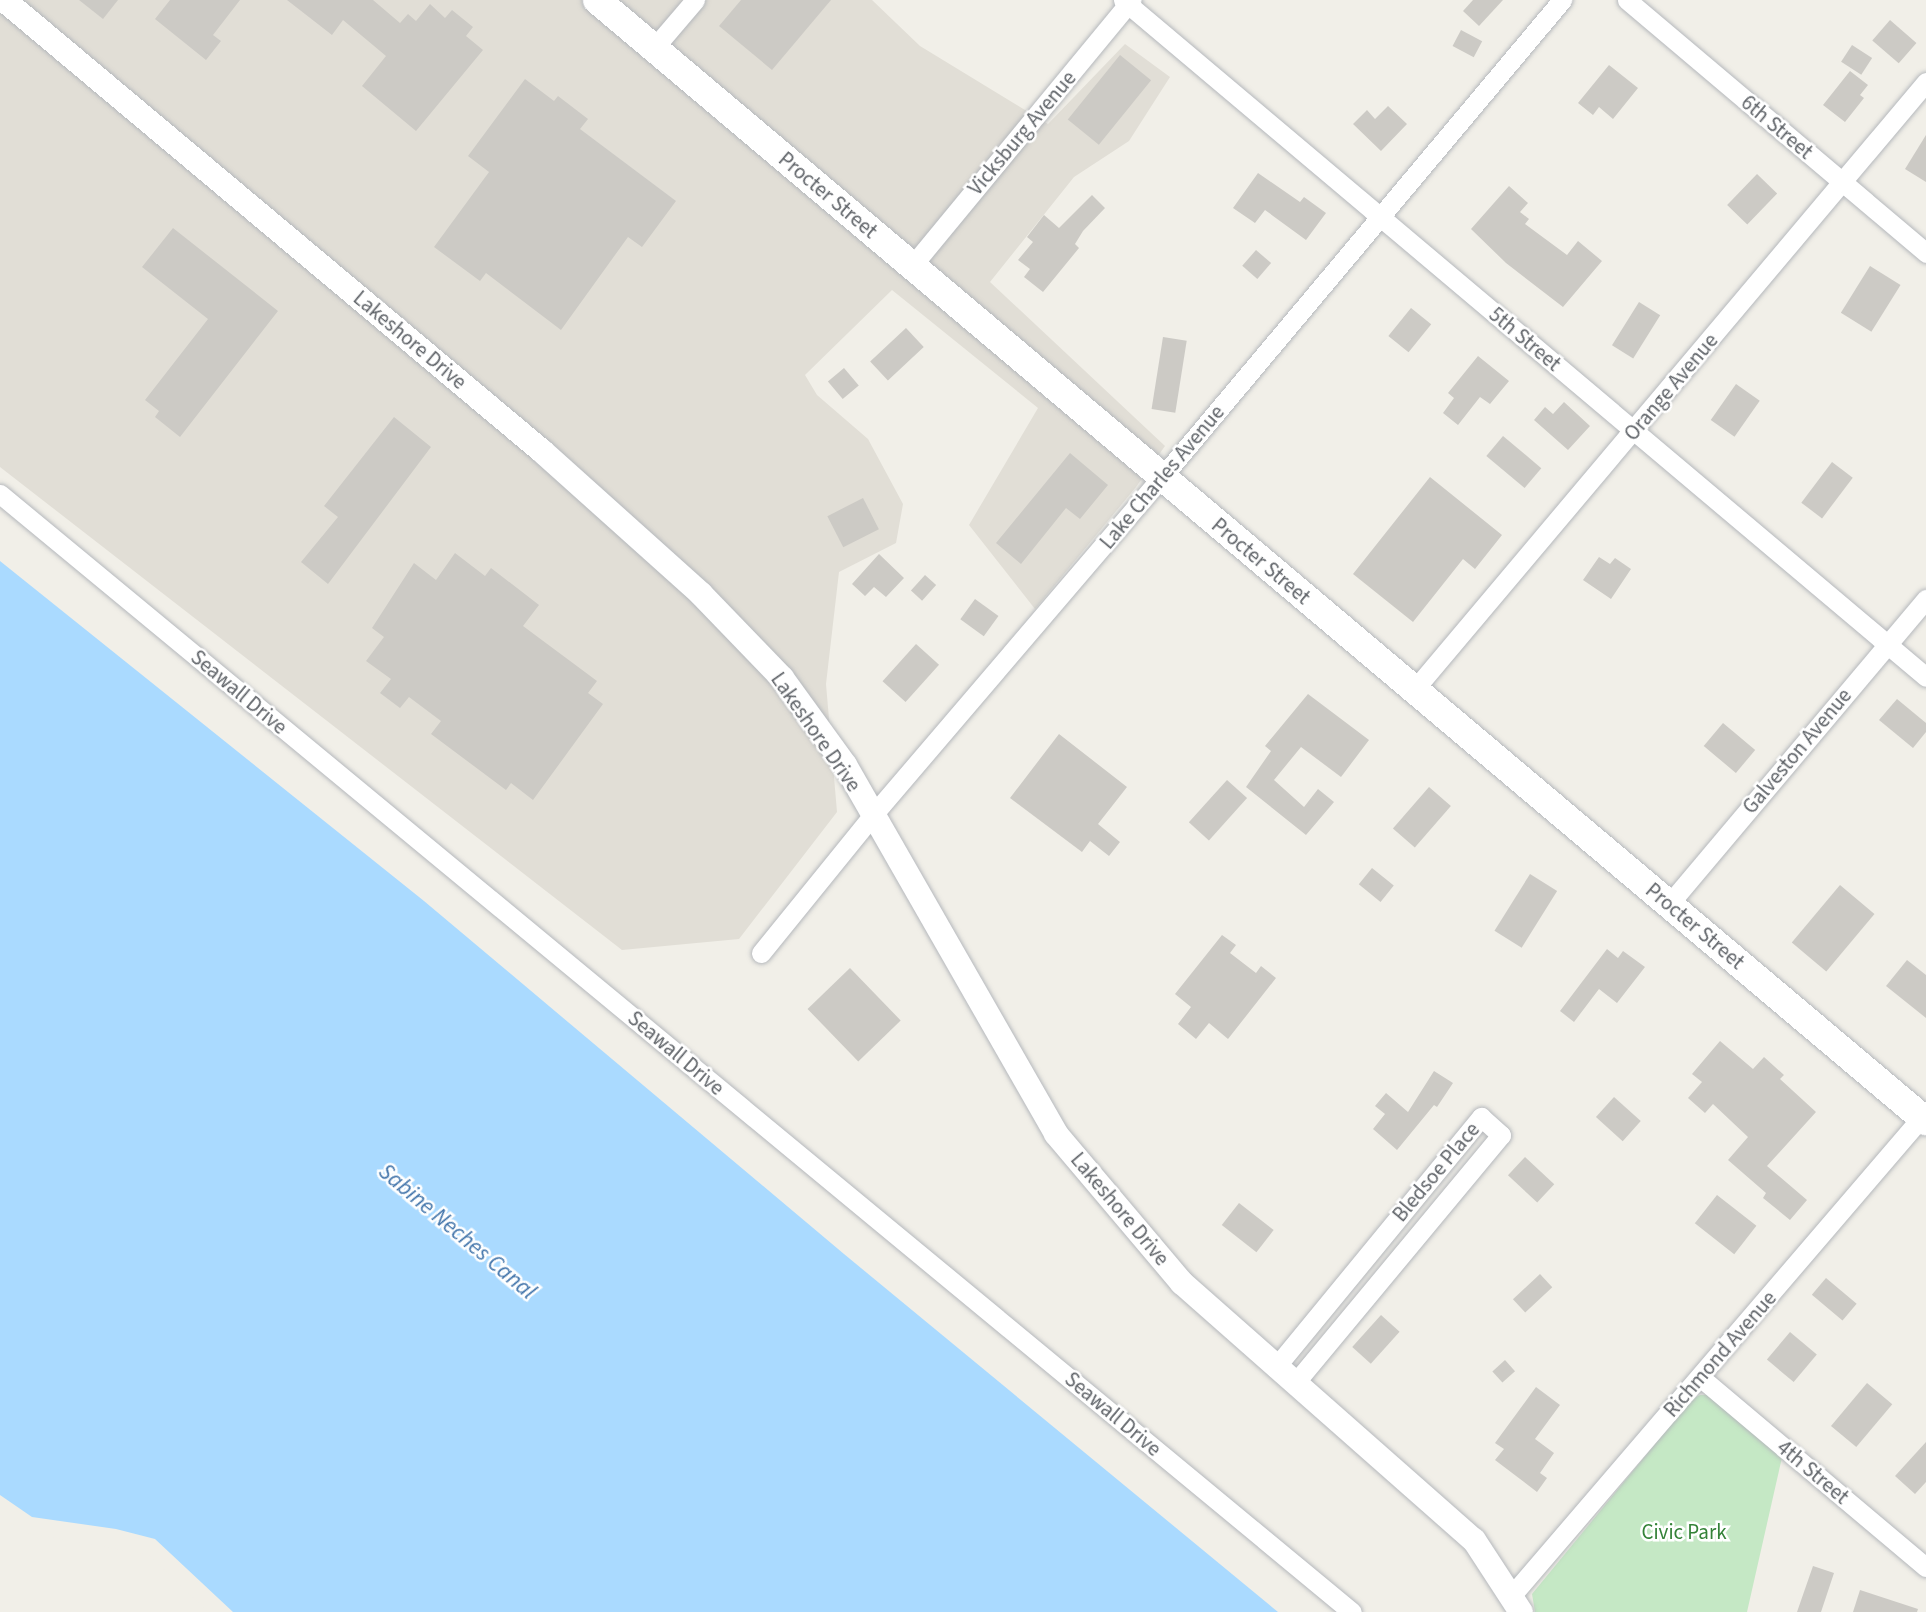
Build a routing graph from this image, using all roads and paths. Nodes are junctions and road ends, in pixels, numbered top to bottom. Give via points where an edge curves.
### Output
1 (4, 0) edge
2 (597, 0) edge
3 (695, 0) edge
4 (1562, 0) edge
5 (1627, 0) edge
6 (1128, 1) edge
7 (654, 48) junction
8 (1926, 82) edge
9 (1842, 182) junction
10 (1380, 216) junction
11 (1926, 253) edge
12 (912, 266) junction
13 (1634, 431) junction
14 (1162, 477) junction
15 (0, 494) edge
16 (1926, 599) edge
17 (1887, 644) junction
18 (1926, 677) edge
19 (1414, 690) junction
20 (872, 816) junction
21 (1669, 904) junction
22 (761, 953) dead end
23 (1925, 1117) edge
24 (1275, 1368) junction
25 (1700, 1377) junction
26 (1294, 1384) junction
27 (1926, 1567) edge
28 (1517, 1603) edge
29 (1352, 1612) edge

1 - 20 street, Lakeshore Drive via 535,444 701,594 782,678 845,765
2 - 7 main road, Procter Street
3 - 7 street
4 - 10 street, Lake Charles Avenue
5 - 9 street, 6th Street
6 - 10 street, 5th Street
6 - 12 street, Vicksburg Avenue
7 - 12 main road, Procter Street
8 - 9 street, Orange Avenue
9 - 11 street, 6th Street
9 - 13 street, Orange Avenue
10 - 13 street, 5th Street
10 - 14 street, Lake Charles Avenue
12 - 14 main road, Procter Street
13 - 17 street, 5th Street
13 - 19 street, Orange Avenue
14 - 19 main road, Procter Street
14 - 20 street, Lake Charles Avenue
15 - 29 street, Seawall Drive
16 - 17 street, Galveston Avenue
17 - 18 street, 5th Street
17 - 21 street, Galveston Avenue
19 - 21 main road, Procter Street
20 - 22 street, Lake Charles Avenue
20 - 24 street, Lakeshore Drive via 1056,1134 1182,1283
21 - 23 main road, Procter Street
23 - 25 street, Richmond Avenue
24 - 26 street, Lakeshore Drive
24 - 26 street, Bledsoe Place via 1481,1117 1501,1135
25 - 27 street, 4th Street
25 - 28 street, Richmond Avenue
26 - 28 street, Lakeshore Drive via 1474,1540

